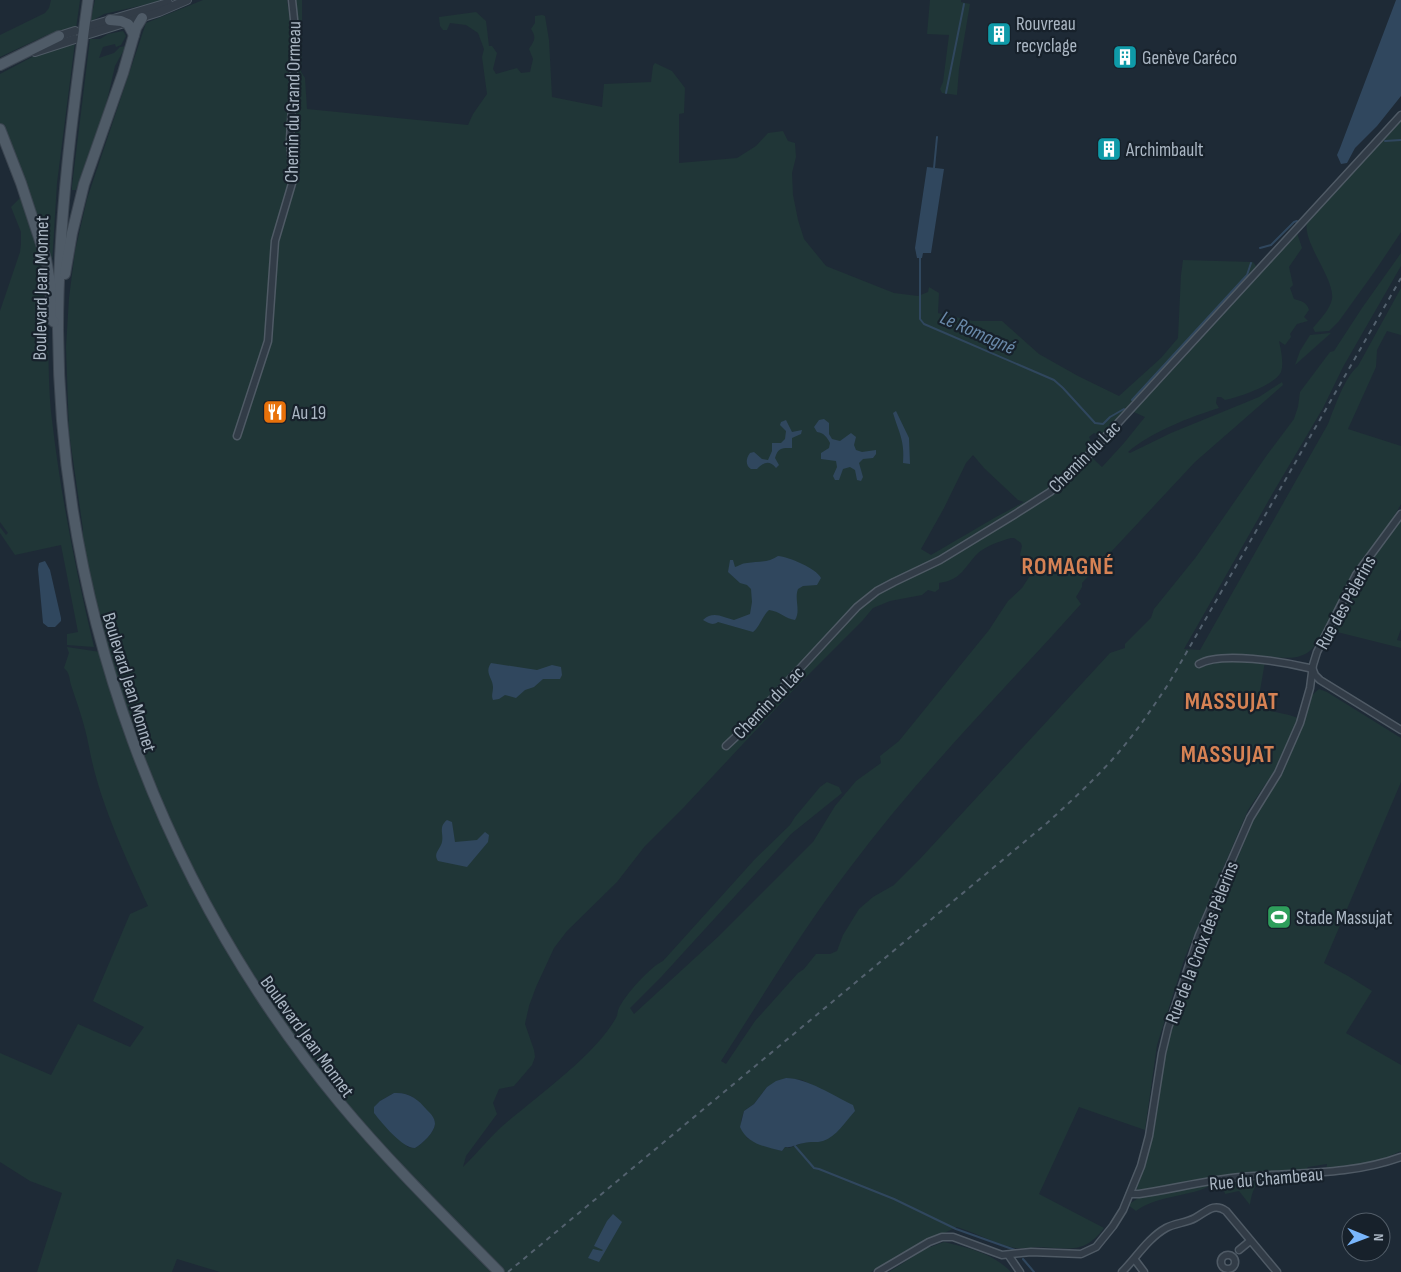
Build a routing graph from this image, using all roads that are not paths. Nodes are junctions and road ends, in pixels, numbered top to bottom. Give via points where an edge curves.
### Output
1 (84, 0) edge
2 (88, 0) edge
3 (182, 0) edge
4 (187, 0) edge
5 (292, 0) edge
6 (142, 18) junction
7 (110, 20) junction
8 (126, 23) junction
9 (134, 35) junction
10 (59, 36) junction
11 (0, 61) edge
12 (0, 65) edge
13 (0, 70) edge
14 (1401, 115) edge
15 (0, 129) edge
16 (56, 326) junction
17 (237, 436) dead end
18 (1401, 514) edge
19 (1199, 664) dead end
20 (1313, 670) junction
21 (1401, 730) edge
22 (726, 746) dead end
23 (1401, 1157) edge
24 (1130, 1194) junction
25 (1250, 1241) junction
26 (1239, 1250) dead end
27 (1009, 1256) junction
28 (1135, 1260) junction
29 (487, 1262) junction
30 (493, 1272) edge
31 (499, 1272) edge
32 (878, 1272) edge
33 (1020, 1272) edge
34 (1122, 1272) edge
35 (1144, 1272) edge
36 (1277, 1272) edge

1 - 16 main road, Boulevard Jean Monnet via 59,210
2 - 16 main road, Boulevard Jean Monnet via 64,201
3 - 7 street
4 - 6 street
5 - 17 street, Chemin du Grand Ormeau via 296,38 289,151 293,180 275,242 268,341
6 - 8 street
6 - 9 main road
7 - 8 main road
7 - 8 street via 89,30
8 - 9 main road
9 - 16 main road via 77,208 64,280 62,318
10 - 11 street
10 - 12 main road
10 - 13 street via 75,35 24,56
14 - 22 street, Chemin du Lac via 1073,472 1050,492 940,560 877,591
15 - 16 main road via 46,259 51,319
16 - 29 main road, Boulevard Jean Monnet via 65,452 86,582 121,709 167,825 230,948 295,1046 378,1147
18 - 20 street, Rue des Pèlerins via 1356,575 1317,652
19 - 20 street via 1228,658
20 - 21 street via 1320,680
20 - 24 street, Rue de la Croix des Pèlerins via 1300,722 1278,772 1250,818 1187,970 1164,1044 1146,1150
23 - 24 street, Rue du Chambeau via 1348,1171 1235,1178
24 - 27 street, Rue de la Croix des Pèlerins via 1105,1238 1089,1251 1080,1254 1031,1252
25 - 26 street
25 - 28 street via 1226,1211 1220,1207 1208,1208 1194,1219 1160,1232
25 - 36 street
27 - 32 street via 953,1237 942,1237
27 - 33 street
28 - 34 street
28 - 35 street
29 - 30 main road
29 - 31 main road

